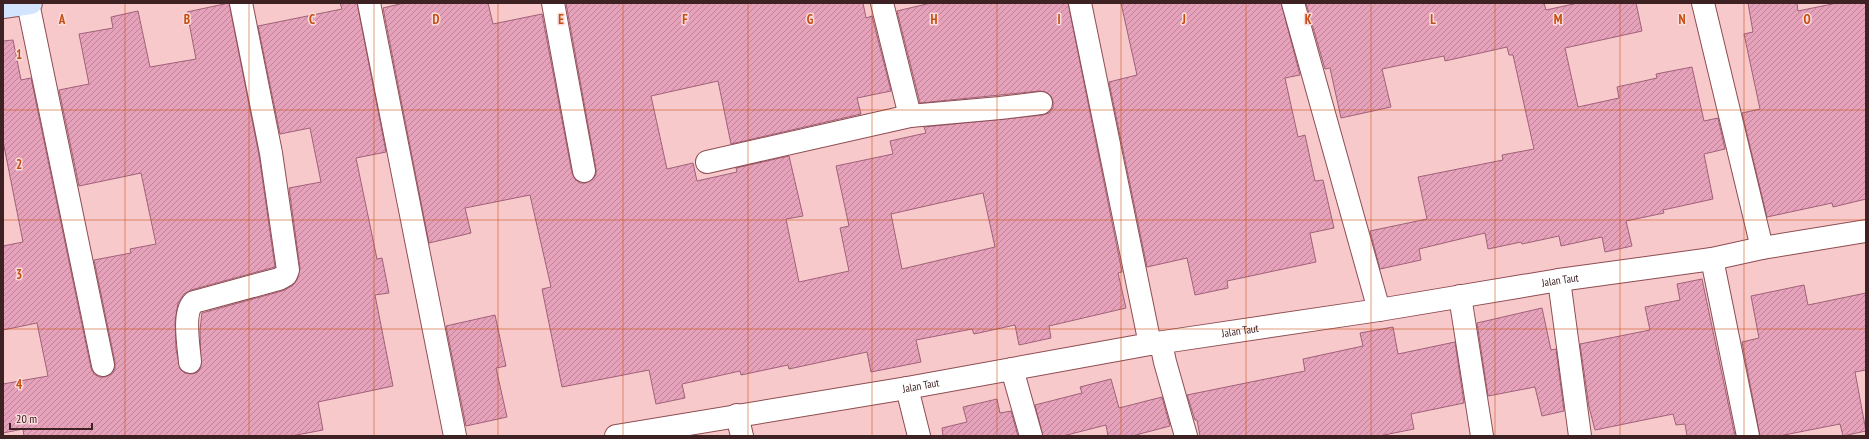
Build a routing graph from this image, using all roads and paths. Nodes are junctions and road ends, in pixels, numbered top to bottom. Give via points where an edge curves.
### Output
1 (29, 3) edge
2 (241, 3) edge
3 (369, 3) edge
4 (553, 3) edge
5 (882, 3) edge
6 (1080, 3) edge
7 (1293, 3) edge
8 (1703, 3) edge
9 (3, 8) edge
10 (1041, 103) dead end
11 (910, 116) junction
12 (707, 162) dead end
13 (584, 171) dead end
14 (1866, 231) edge
15 (1762, 248) junction
16 (1712, 259) junction
17 (1559, 280) junction
18 (1460, 296) junction
19 (1379, 310) junction
20 (1156, 343) junction
21 (190, 362) dead end
22 (103, 365) dead end
23 (1012, 368) junction
24 (906, 388) junction
25 (737, 415) junction
26 (630, 435) edge
27 (456, 436) edge
28 (742, 436) edge
29 (919, 436) edge
30 (1031, 436) edge
31 (1186, 436) edge
32 (1482, 436) edge
33 (1580, 436) edge
34 (1748, 436) edge

1 - 9 street
1 - 22 street
2 - 21 street via 271,154 288,270 286,275 279,279 190,305 187,319
3 - 27 street
4 - 13 street
5 - 11 street
6 - 20 street
7 - 19 street
8 - 15 street
10 - 11 street
11 - 12 street
14 - 15 street, Jalan Taut
15 - 16 street, Jalan Taut
16 - 17 street, Jalan Taut
16 - 34 street
17 - 18 street, Jalan Taut
17 - 33 street
18 - 19 street, Jalan Taut
18 - 32 street
19 - 20 street, Jalan Taut
20 - 23 street, Jalan Taut
20 - 31 street via 1165,362
23 - 24 street, Jalan Taut
23 - 30 street
24 - 25 street, Jalan Taut
24 - 29 street
25 - 26 street, Jalan Taut
25 - 28 street

